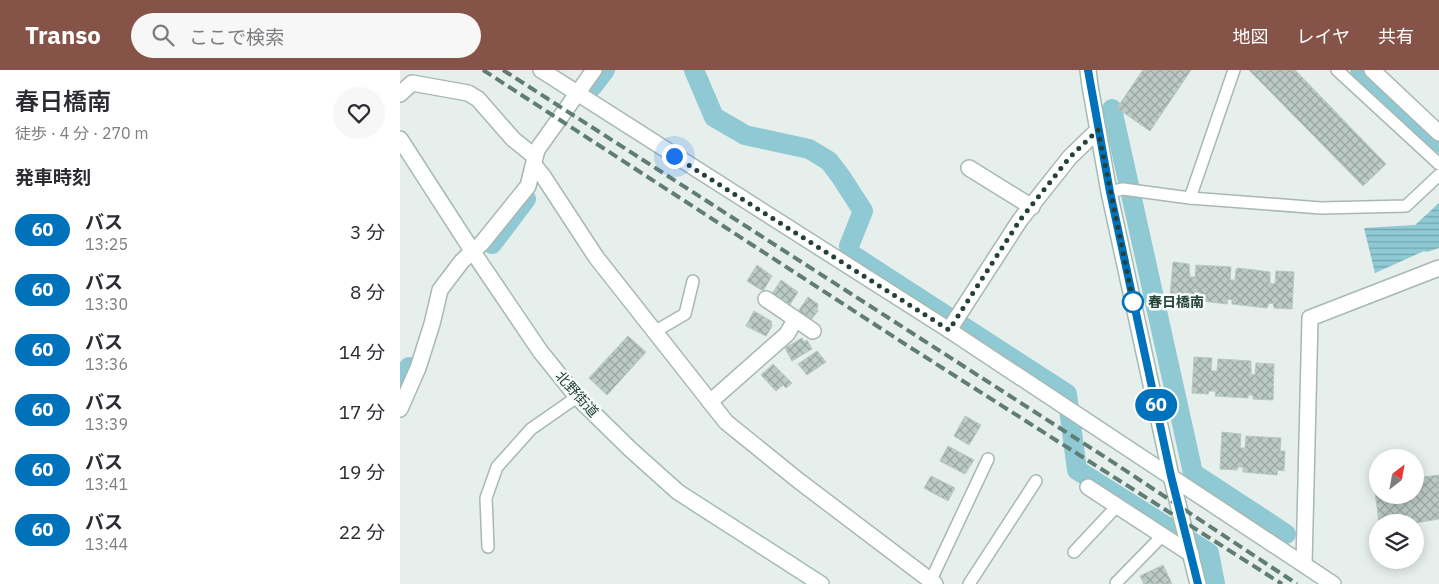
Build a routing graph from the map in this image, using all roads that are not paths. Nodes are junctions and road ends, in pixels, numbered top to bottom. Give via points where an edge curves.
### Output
1 (540, 70) edge
2 (594, 70) edge
3 (1088, 70) edge
4 (1234, 70) edge
5 (1337, 70) edge
6 (1372, 70) edge
7 (400, 94) edge
8 (577, 94) junction
9 (1098, 130) junction
10 (1439, 133) edge
11 (400, 139) edge
12 (534, 161) junction
13 (1439, 164) edge
14 (969, 168) dead end
15 (1439, 175) edge
16 (1110, 192) junction
17 (1190, 198) junction
18 (1032, 207) junction
19 (473, 252) junction
20 (1439, 268) edge
21 (693, 281) dead end
22 (766, 299) dead end
23 (795, 320) junction
24 (949, 330) junction
25 (813, 331) dead end
26 (654, 332) junction
27 (577, 397) junction
28 (710, 402) junction
29 (400, 409) edge
30 (988, 459) dead end
31 (1171, 476) junction
32 (1036, 481) dead end
33 (1088, 488) dead end
34 (1117, 506) junction
35 (1163, 535) junction
36 (488, 547) dead end
37 (1074, 552) dead end
38 (1191, 554) junction
39 (1304, 564) junction
40 (933, 582) edge
41 (1116, 583) edge
42 (820, 584) edge
43 (969, 584) edge
44 (1198, 584) edge
45 (1333, 584) edge

1 - 8 street
2 - 8 street
3 - 9 street
4 - 17 lane
5 - 13 lane
6 - 10 street
7 - 12 street via 412,83 468,93 478,99
8 - 12 street via 537,150
8 - 24 street
9 - 16 street
9 - 18 street via 1070,157
11 - 19 street, 北野街道
12 - 19 street via 528,186
12 - 26 street via 596,257
14 - 18 street
15 - 17 lane via 1406,206 1321,208
16 - 17 lane via 1122,189
16 - 31 street
18 - 24 street via 1020,220
19 - 27 street, 北野街道 via 540,351
19 - 29 street via 440,290 424,351
20 - 39 street via 1310,318
21 - 26 lane via 685,314
22 - 23 street
23 - 25 street
23 - 28 street via 787,334
24 - 31 street
26 - 28 street
27 - 36 lane via 531,429 497,467 486,498
27 - 42 street, 北野街道 via 678,492
28 - 40 street via 726,422 759,450
30 - 40 lane
31 - 38 street
31 - 39 street
32 - 43 lane
33 - 34 street
34 - 35 street
34 - 37 lane
35 - 38 street
35 - 41 lane
38 - 44 street
39 - 45 street

